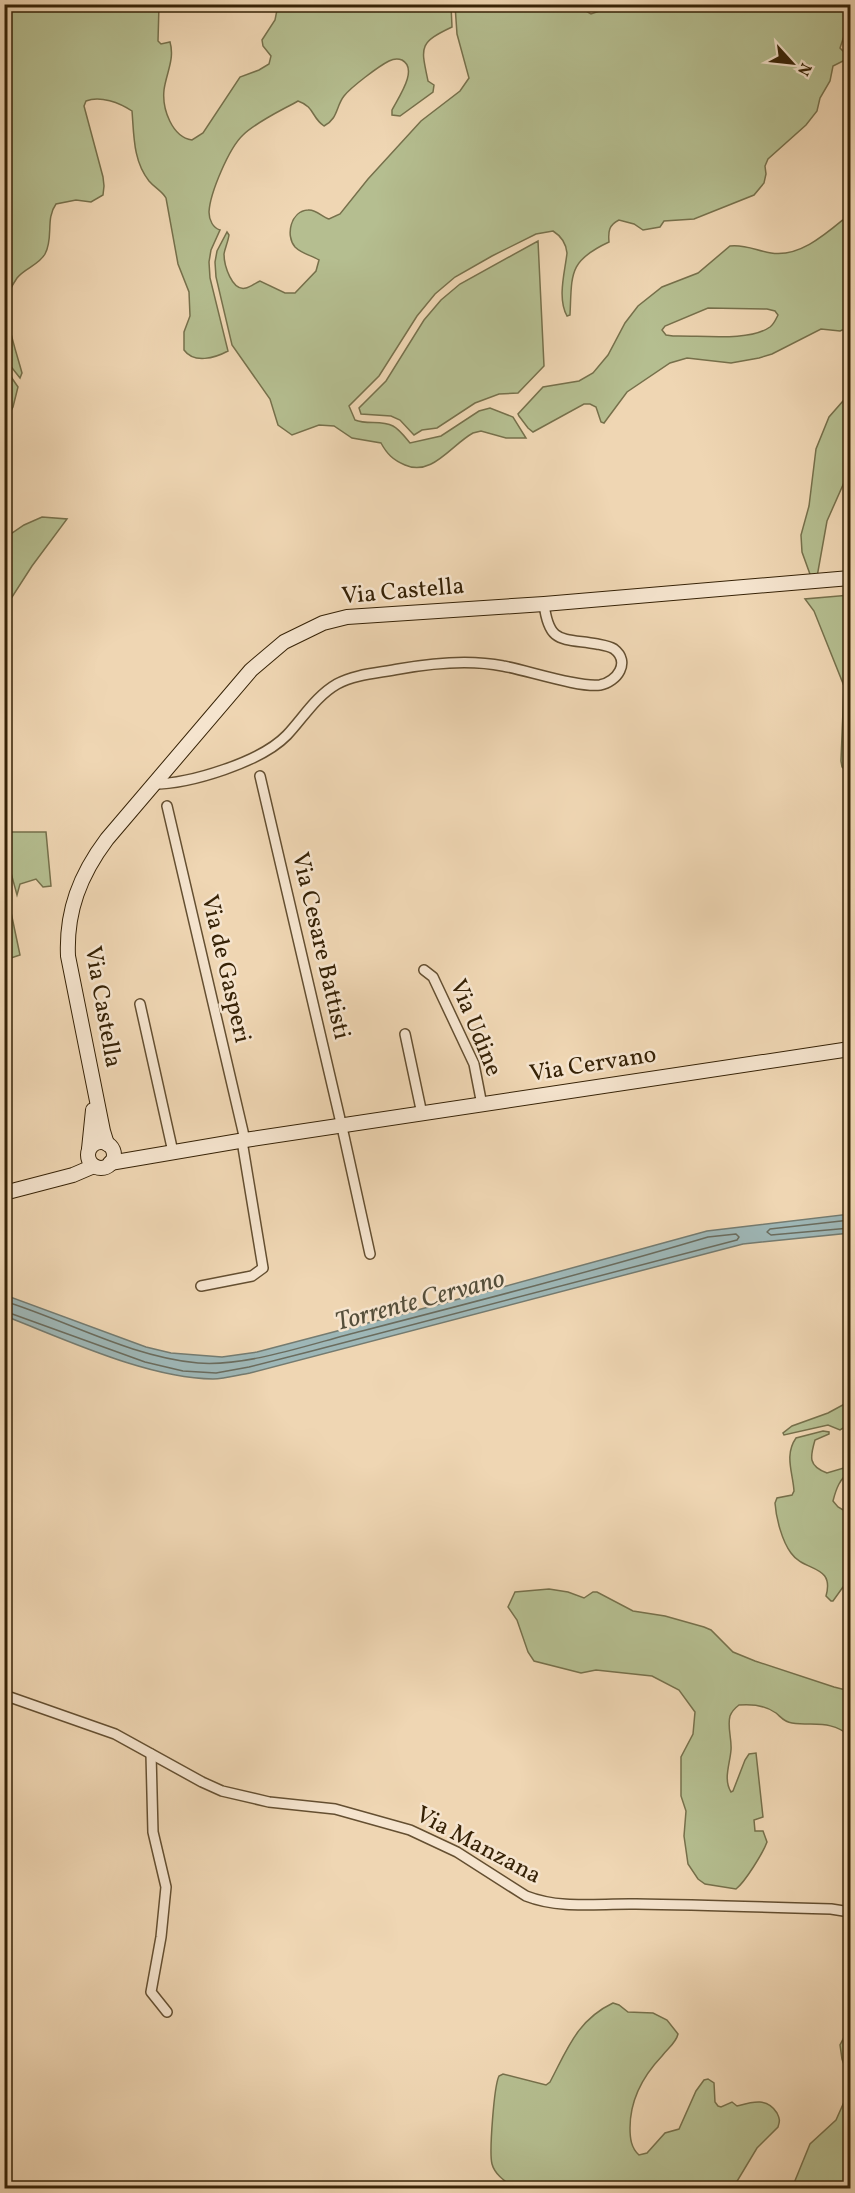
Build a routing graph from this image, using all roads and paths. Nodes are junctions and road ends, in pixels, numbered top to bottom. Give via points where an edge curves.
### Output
1 (850, 578) edge
2 (544, 603) junction
3 (260, 776) dead end
4 (153, 784) junction
5 (167, 806) dead end
6 (424, 970) dead end
7 (140, 1004) dead end
8 (405, 1034) dead end
9 (850, 1049) edge
10 (93, 1084) junction
11 (482, 1105) junction
12 (422, 1114) junction
13 (342, 1126) junction
14 (243, 1140) junction
15 (109, 1146) junction
16 (89, 1151) junction
17 (173, 1152) junction
18 (141, 1158) junction
19 (110, 1163) junction
20 (94, 1166) junction
21 (62, 1178) junction
22 (4, 1193) edge
23 (370, 1254) dead end
24 (201, 1286) dead end
25 (4, 1695) edge
26 (151, 1754) junction
27 (850, 1912) edge
28 (167, 2012) dead end

1 - 2 main road, Via Castella
2 - 4 main road, Via Castella via 347,617 311,627 284,642 250,670
2 - 4 street via 548,627 553,633 571,641 603,645 619,654 622,664 618,676 610,682 591,685 500,665 455,663 351,679 324,693 285,737 259,756 178,783
3 - 13 street, Via Cesare Battisti
4 - 10 main road, Via Castella via 95,855 71,907 68,956
5 - 14 street, Via de Gasperi
6 - 11 street, Via Udine via 433,977 470,1057
7 - 17 street
8 - 12 street
9 - 11 main road, Via Cervano
10 - 15 main road
10 - 16 main road
11 - 12 main road, Via Cervano
12 - 13 main road, Via Cervano
13 - 14 main road, Via Cervano
13 - 23 street
14 - 17 main road, Via Cervano
14 - 24 street, Via de Gasperi via 263,1268 252,1276
15 - 16 main road via 95,1143
15 - 18 main road via 122,1156
15 - 19 main road via 113,1156
16 - 20 main road
16 - 21 main road
17 - 18 main road, Via Cervano
18 - 19 main road, Via Cervano
19 - 20 main road
20 - 21 main road
21 - 22 main road
25 - 26 street, Via Manzana via 106,1731
26 - 27 street, Via Manzana via 222,1791 270,1802 343,1811 410,1830 457,1852 526,1896 546,1902
26 - 28 street via 153,1832 166,1887 150,1992

